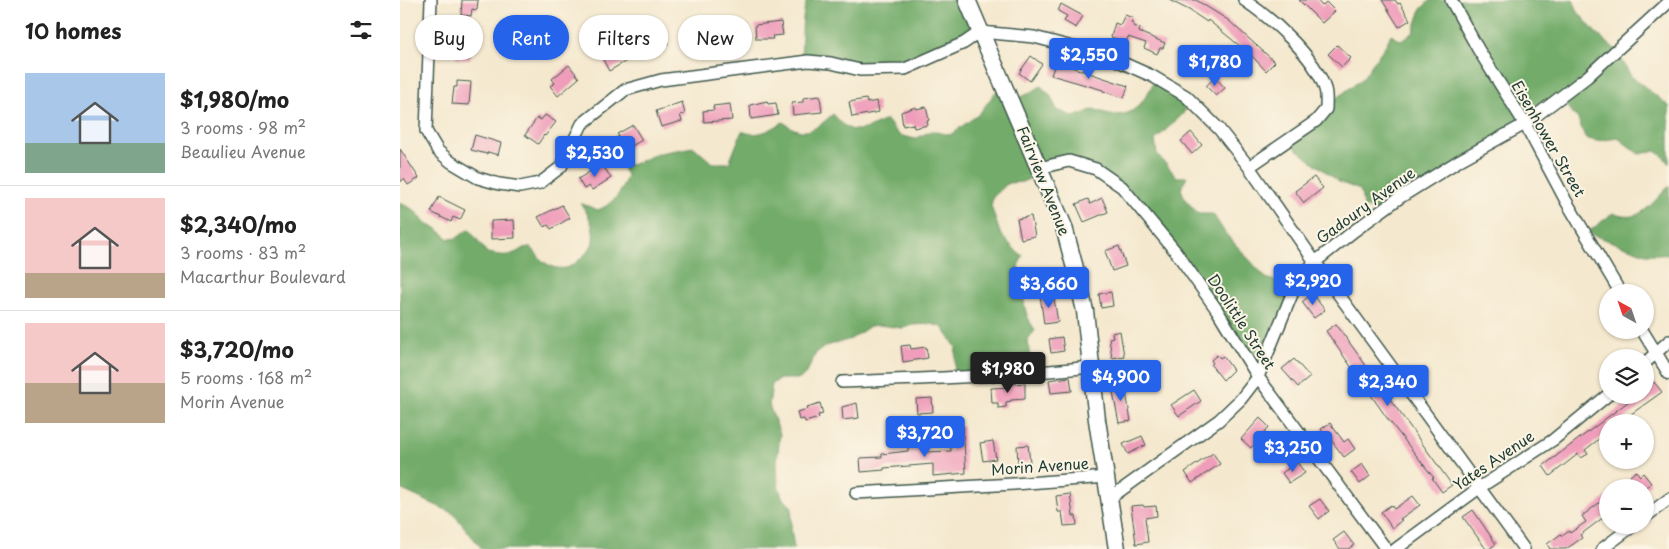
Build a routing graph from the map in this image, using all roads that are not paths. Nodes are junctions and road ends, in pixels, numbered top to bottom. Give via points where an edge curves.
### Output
1 (431, 0) edge
2 (967, 0) edge
3 (1244, 0) edge
4 (1451, 0) edge
5 (1669, 2) edge
6 (980, 32) junction
7 (1525, 124) junction
8 (1249, 166) junction
9 (1039, 168) junction
10 (1315, 262) junction
11 (1615, 284) edge
12 (1647, 339) edge
13 (1669, 341) edge
14 (1656, 354) junction
15 (1091, 367) junction
16 (1669, 374) edge
17 (1258, 377) junction
18 (842, 382) dead end
19 (1599, 401) edge
20 (1107, 476) junction
21 (1478, 488) junction
22 (856, 493) dead end
23 (1110, 498) junction
24 (1669, 499) edge
25 (1654, 510) edge
26 (1622, 534) edge
27 (1117, 549) edge
28 (1386, 549) edge
29 (1396, 549) edge
30 (1524, 549) edge
31 (1602, 549) edge

1 - 6 street via 426,131 438,151 478,178 520,186 540,182 561,167 582,124 625,90 661,80 808,60 860,70 905,68 964,43
2 - 6 main road, Fairview Avenue
3 - 8 street via 1294,41 1326,90 1326,109 1316,121
4 - 7 street, Eisenhower Street
5 - 7 street, Gadoury Avenue via 1587,77
6 - 8 street via 1034,36 1107,56 1152,76 1186,96
6 - 9 main road, Fairview Avenue
7 - 10 street, Gadoury Avenue via 1399,198
7 - 11 street, Eisenhower Street
8 - 10 street
9 - 15 main road, Fairview Avenue via 1064,227 1076,272 1085,311
9 - 17 street, Doolittle Street via 1069,162 1096,169 1122,187 1176,252
10 - 17 street, Gadoury Avenue via 1296,282
10 - 21 street
12 - 14 street
13 - 14 street
14 - 16 street
15 - 18 street via 999,376
15 - 20 main road, Fairview Avenue
17 - 23 street, Gadoury Avenue via 1219,420
17 - 28 street, Doolittle Street
19 - 21 street, Yates Avenue via 1552,440
20 - 22 street, Morin Avenue
20 - 23 main road, Fairview Avenue
21 - 29 street, Yates Avenue
21 - 30 street
23 - 27 main road, Fairview Avenue
24 - 25 street
26 - 31 street

